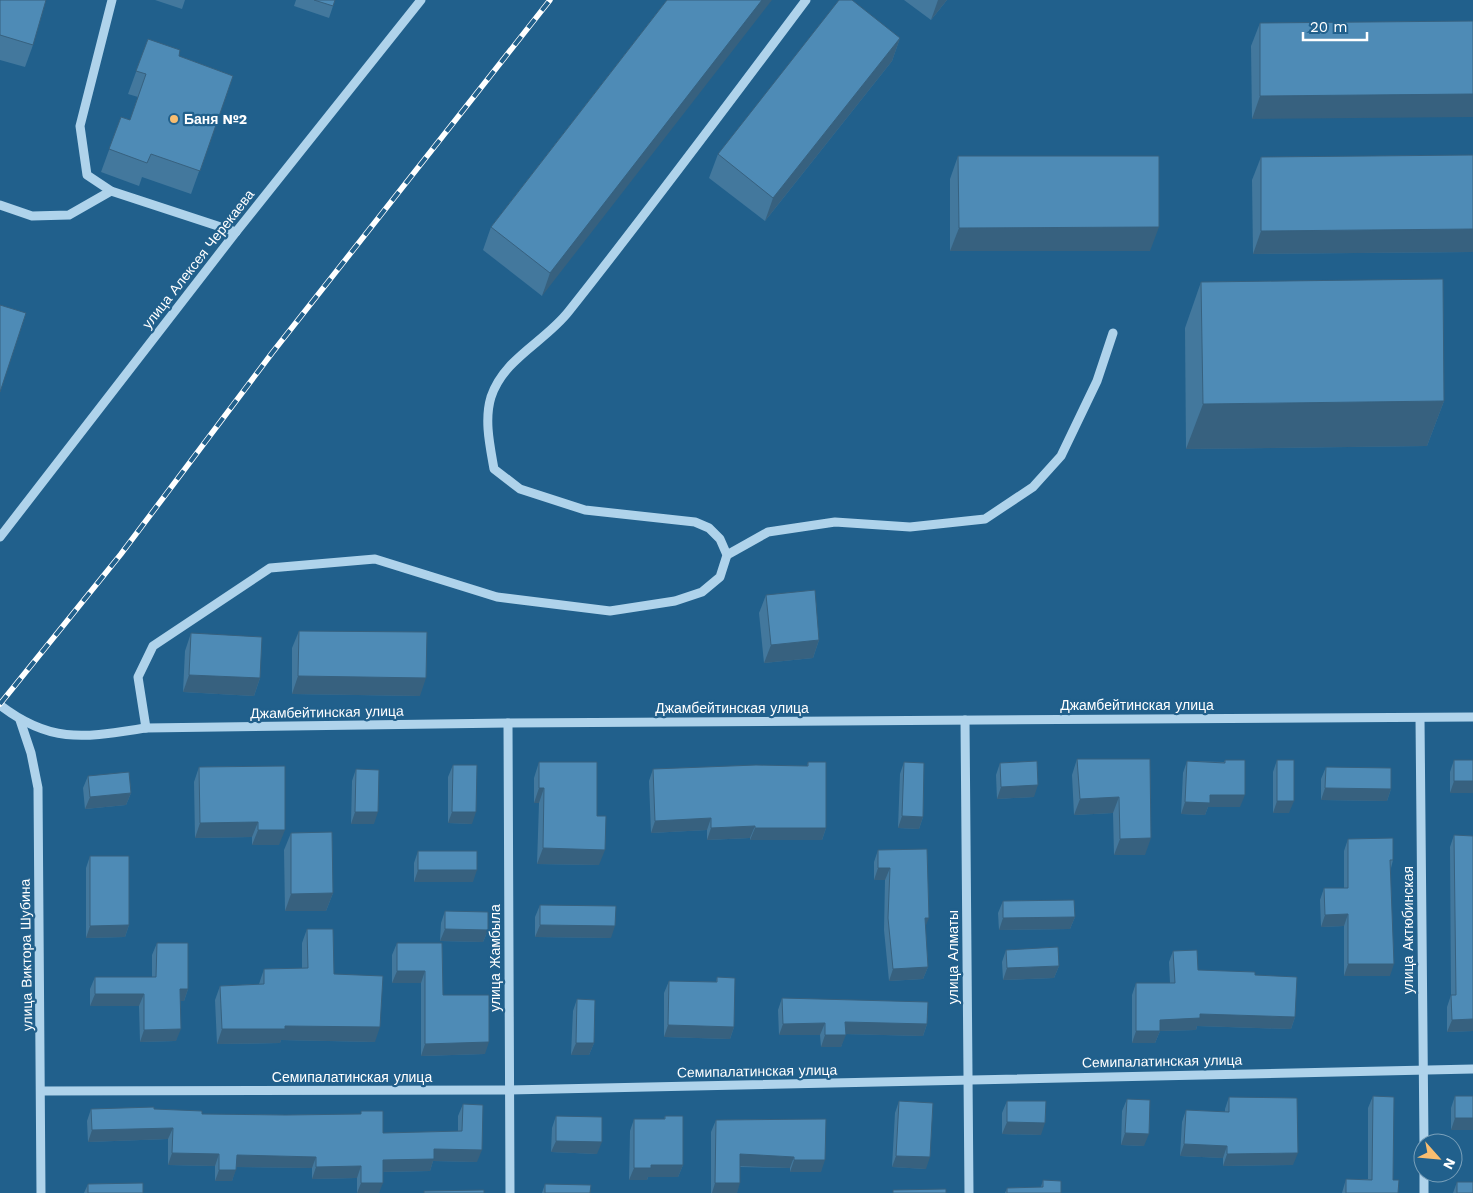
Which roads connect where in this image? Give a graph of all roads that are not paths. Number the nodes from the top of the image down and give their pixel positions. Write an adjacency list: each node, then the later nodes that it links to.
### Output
1 (112, 0): 4 (street)
2 (421, 0): 6 (street, улица Алексея Черекаева)
3 (806, 0): 9 (street)
4 (111, 191): 5 (street); 6 (street)
5 (0, 205)
6 (236, 232): 8 (street, улица Алексея Черекаева)
7 (1113, 333): 9 (street)
8 (0, 537)
9 (727, 555): 16 (street)
10 (0, 705): 13 (street, Джамбейтинская улица)
11 (1473, 717): 12 (street, Джамбейтинская улица)
12 (1420, 718): 14 (street, Джамбейтинская улица); 17 (street, улица Актюбинская)
13 (20, 720): 16 (street, Джамбейтинская улица); 21 (street, улица Виктора Шубина)
14 (965, 720): 15 (street, Джамбейтинская улица); 19 (street, улица Алматы)
15 (508, 723): 16 (street, Джамбейтинская улица); 20 (street, улица Жамбыла)
16 (146, 728)
17 (1423, 1068): 18 (street, Семипалатинская улица); 19 (street, Семипалатинская улица); 22 (street, улица Актюбинская)
18 (1473, 1069)
19 (968, 1079): 20 (street, Семипалатинская улица); 25 (street, улица Алматы)
20 (508, 1090): 21 (street, Семипалатинская улица); 24 (street, улица Жамбыла)
21 (41, 1091): 23 (street, улица Виктора Шубина)
22 (1424, 1133)
23 (41, 1193)
24 (510, 1193)
25 (968, 1193)

